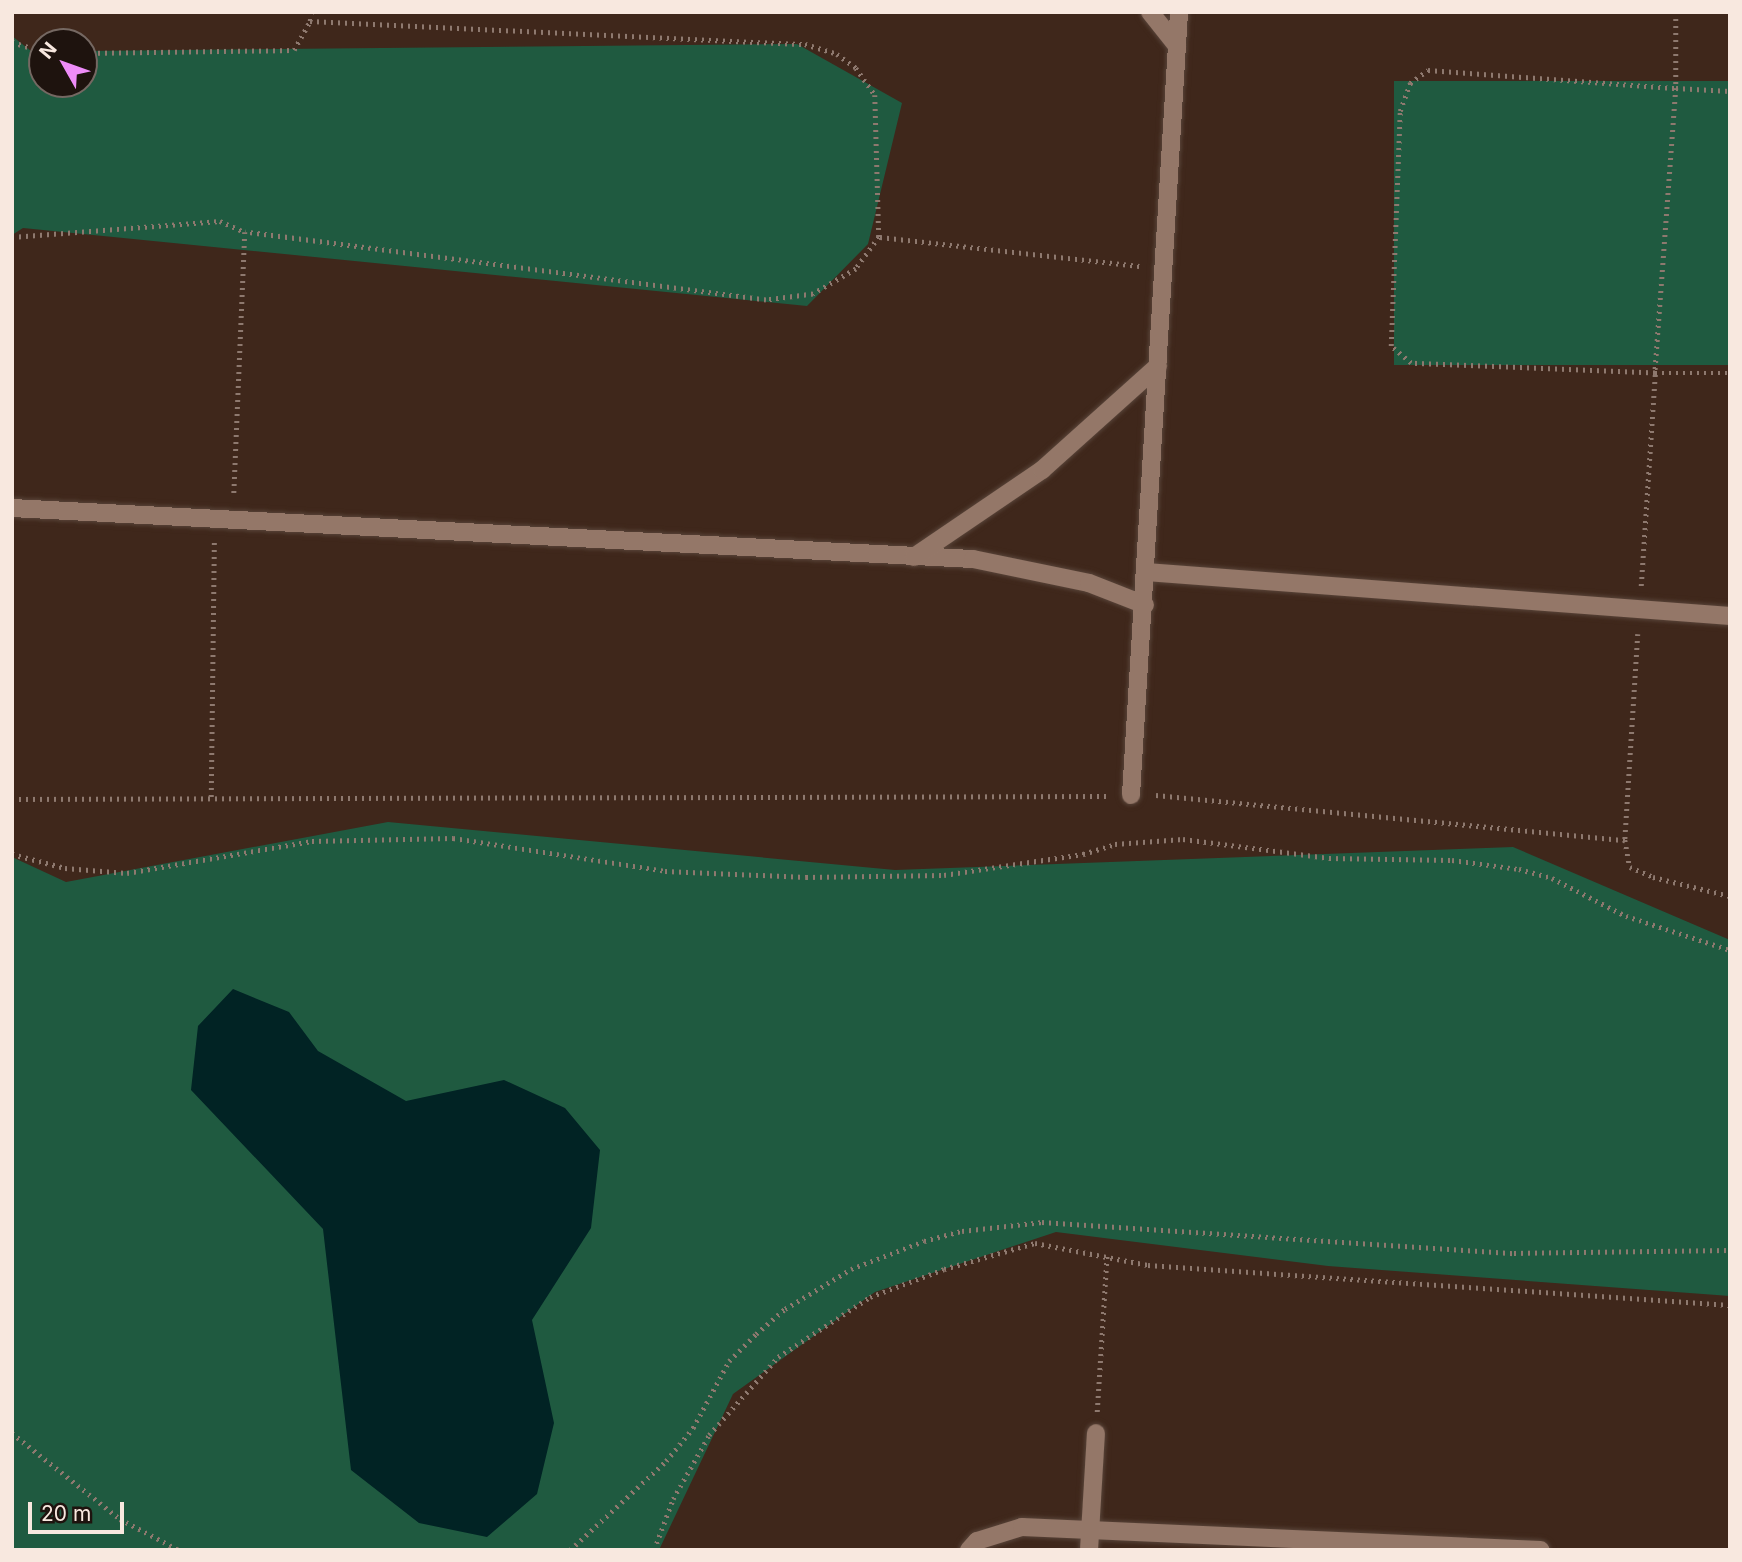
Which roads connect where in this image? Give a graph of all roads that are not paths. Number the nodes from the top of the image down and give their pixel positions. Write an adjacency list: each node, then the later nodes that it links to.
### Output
1 (1150, 12): 3 (street)
2 (1179, 12): 3 (street)
3 (1177, 46): 4 (street)
4 (1158, 366): 6 (street); 7 (street)
5 (12, 509): 6 (street)
6 (914, 557): 8 (street)
7 (1146, 572): 8 (street); 9 (street)
8 (1145, 605): 10 (street)
9 (1730, 616)
10 (1131, 794)
11 (1096, 1433): 12 (street)
12 (1090, 1527): 13 (street); 14 (street); 15 (street)
13 (969, 1550)
14 (1089, 1550)
15 (1540, 1550)

